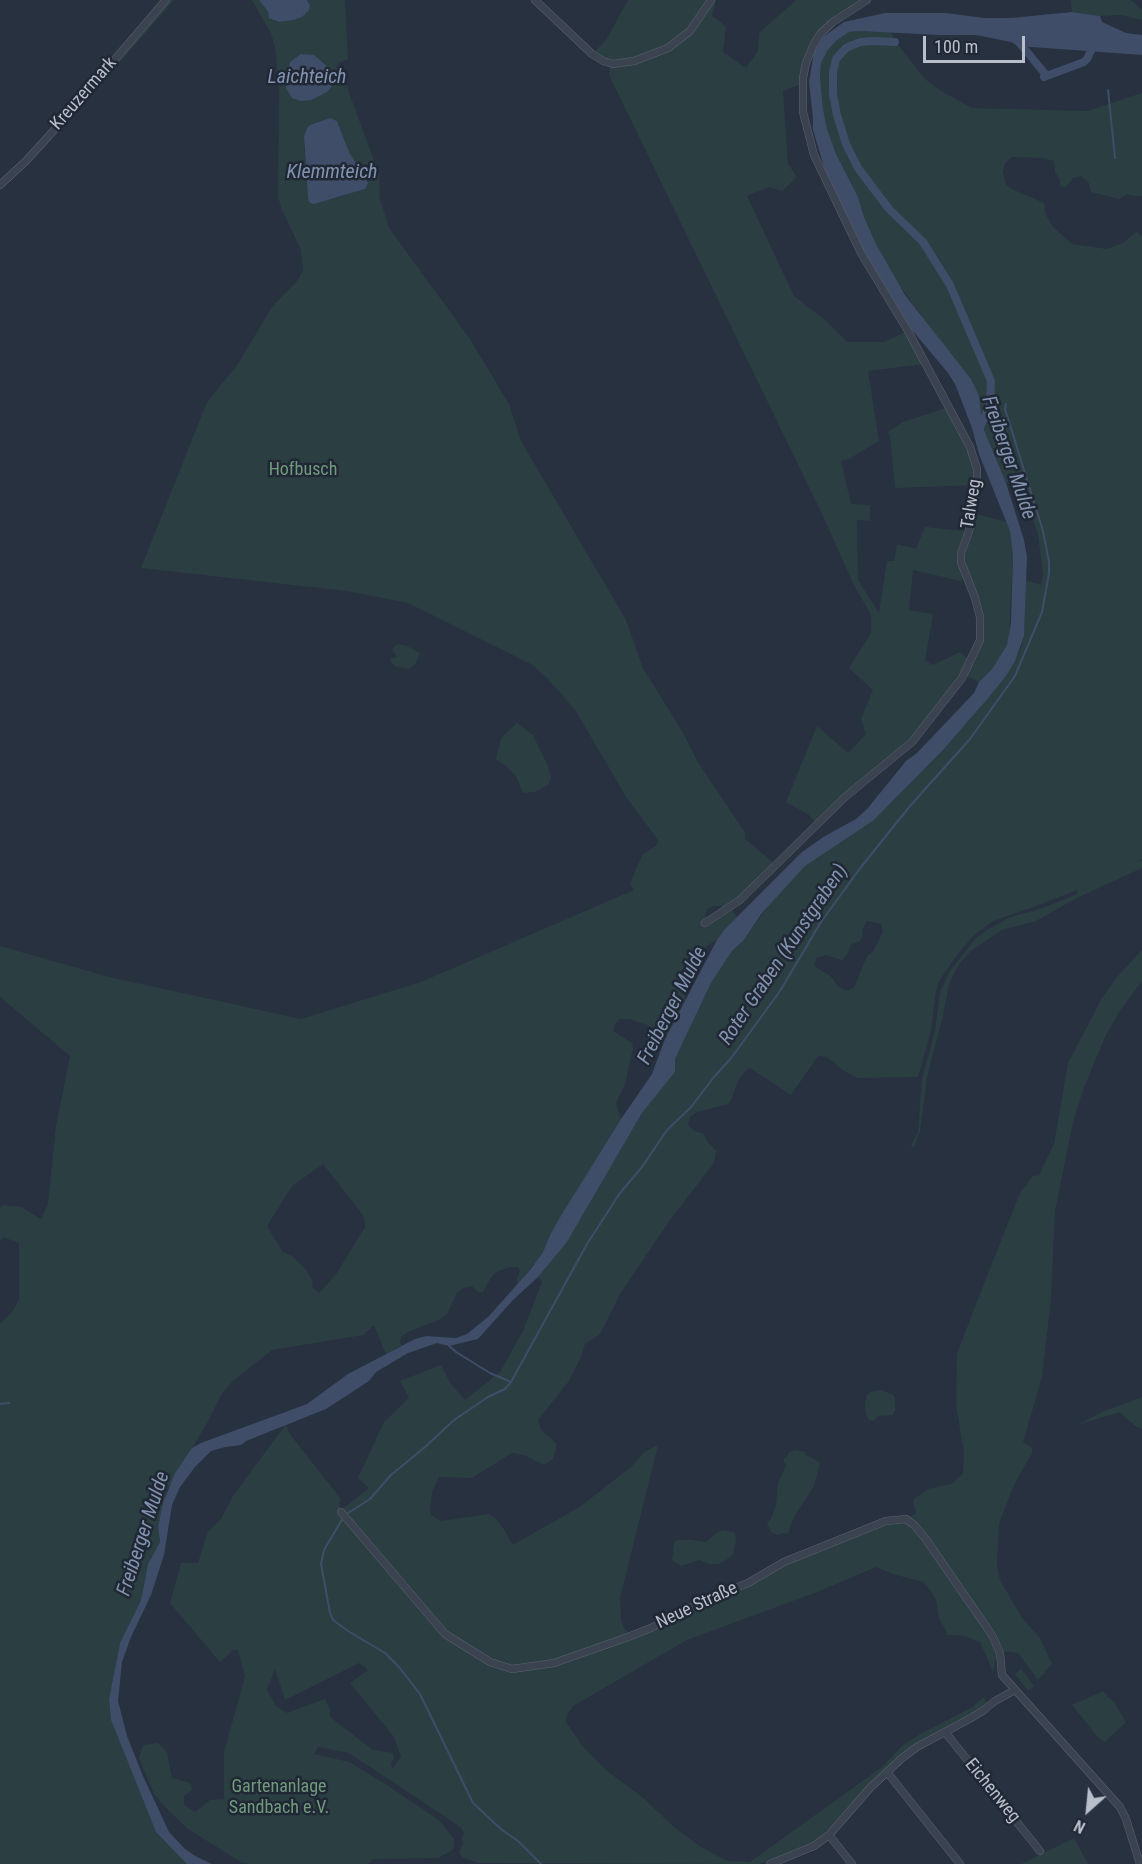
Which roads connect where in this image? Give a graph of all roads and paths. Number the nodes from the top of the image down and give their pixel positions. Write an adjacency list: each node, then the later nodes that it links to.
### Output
1 (166, 0): 5 (street, Kreuzermark)
2 (535, 0): 3 (street)
3 (711, 0)
4 (867, 0): 6 (street, Talweg)
5 (0, 185)
6 (705, 922)
7 (341, 1512): 8 (street, Neue Straße)
8 (1015, 1690): 9 (street); 16 (street, Neue Straße)
9 (945, 1732): 10 (street); 12 (street, Eichenweg)
10 (887, 1772): 11 (street); 15 (street)
11 (829, 1836): 13 (street); 14 (street)
12 (1040, 1851)
13 (770, 1864)
14 (852, 1864)
15 (960, 1864)
16 (1140, 1864)

